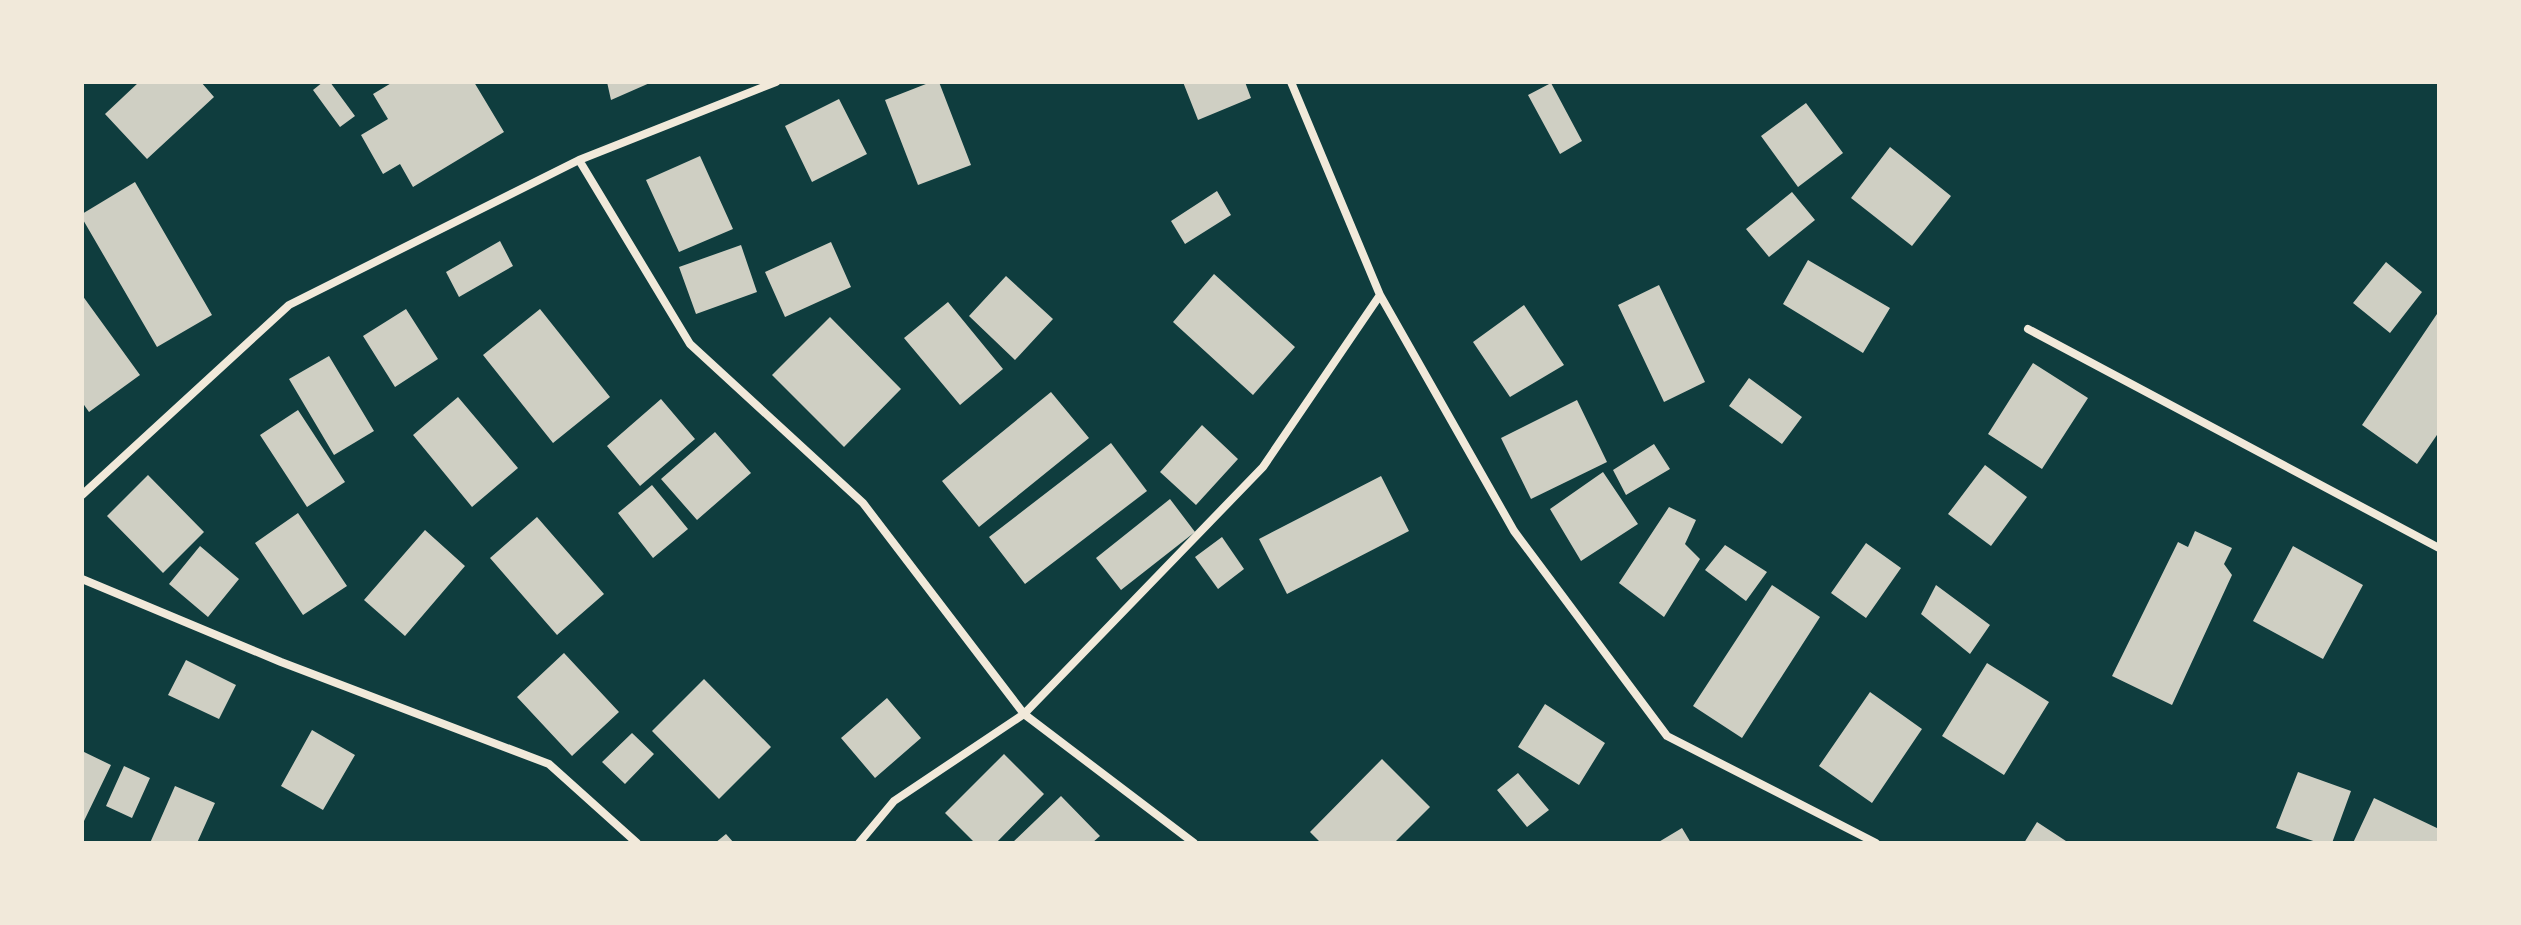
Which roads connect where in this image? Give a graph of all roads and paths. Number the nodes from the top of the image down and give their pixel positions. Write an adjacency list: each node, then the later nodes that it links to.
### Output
1 (776, 82): 3 (street)
2 (1291, 82): 4 (street)
3 (579, 160): 6 (street); 9 (street)
4 (1380, 295): 9 (street); 13 (street)
5 (2028, 329): 7 (street)
6 (82, 495)
7 (2439, 548)
8 (82, 579): 10 (street)
9 (1024, 714): 11 (street); 12 (street)
10 (637, 843)
11 (859, 843)
12 (1194, 843)
13 (1876, 843)

